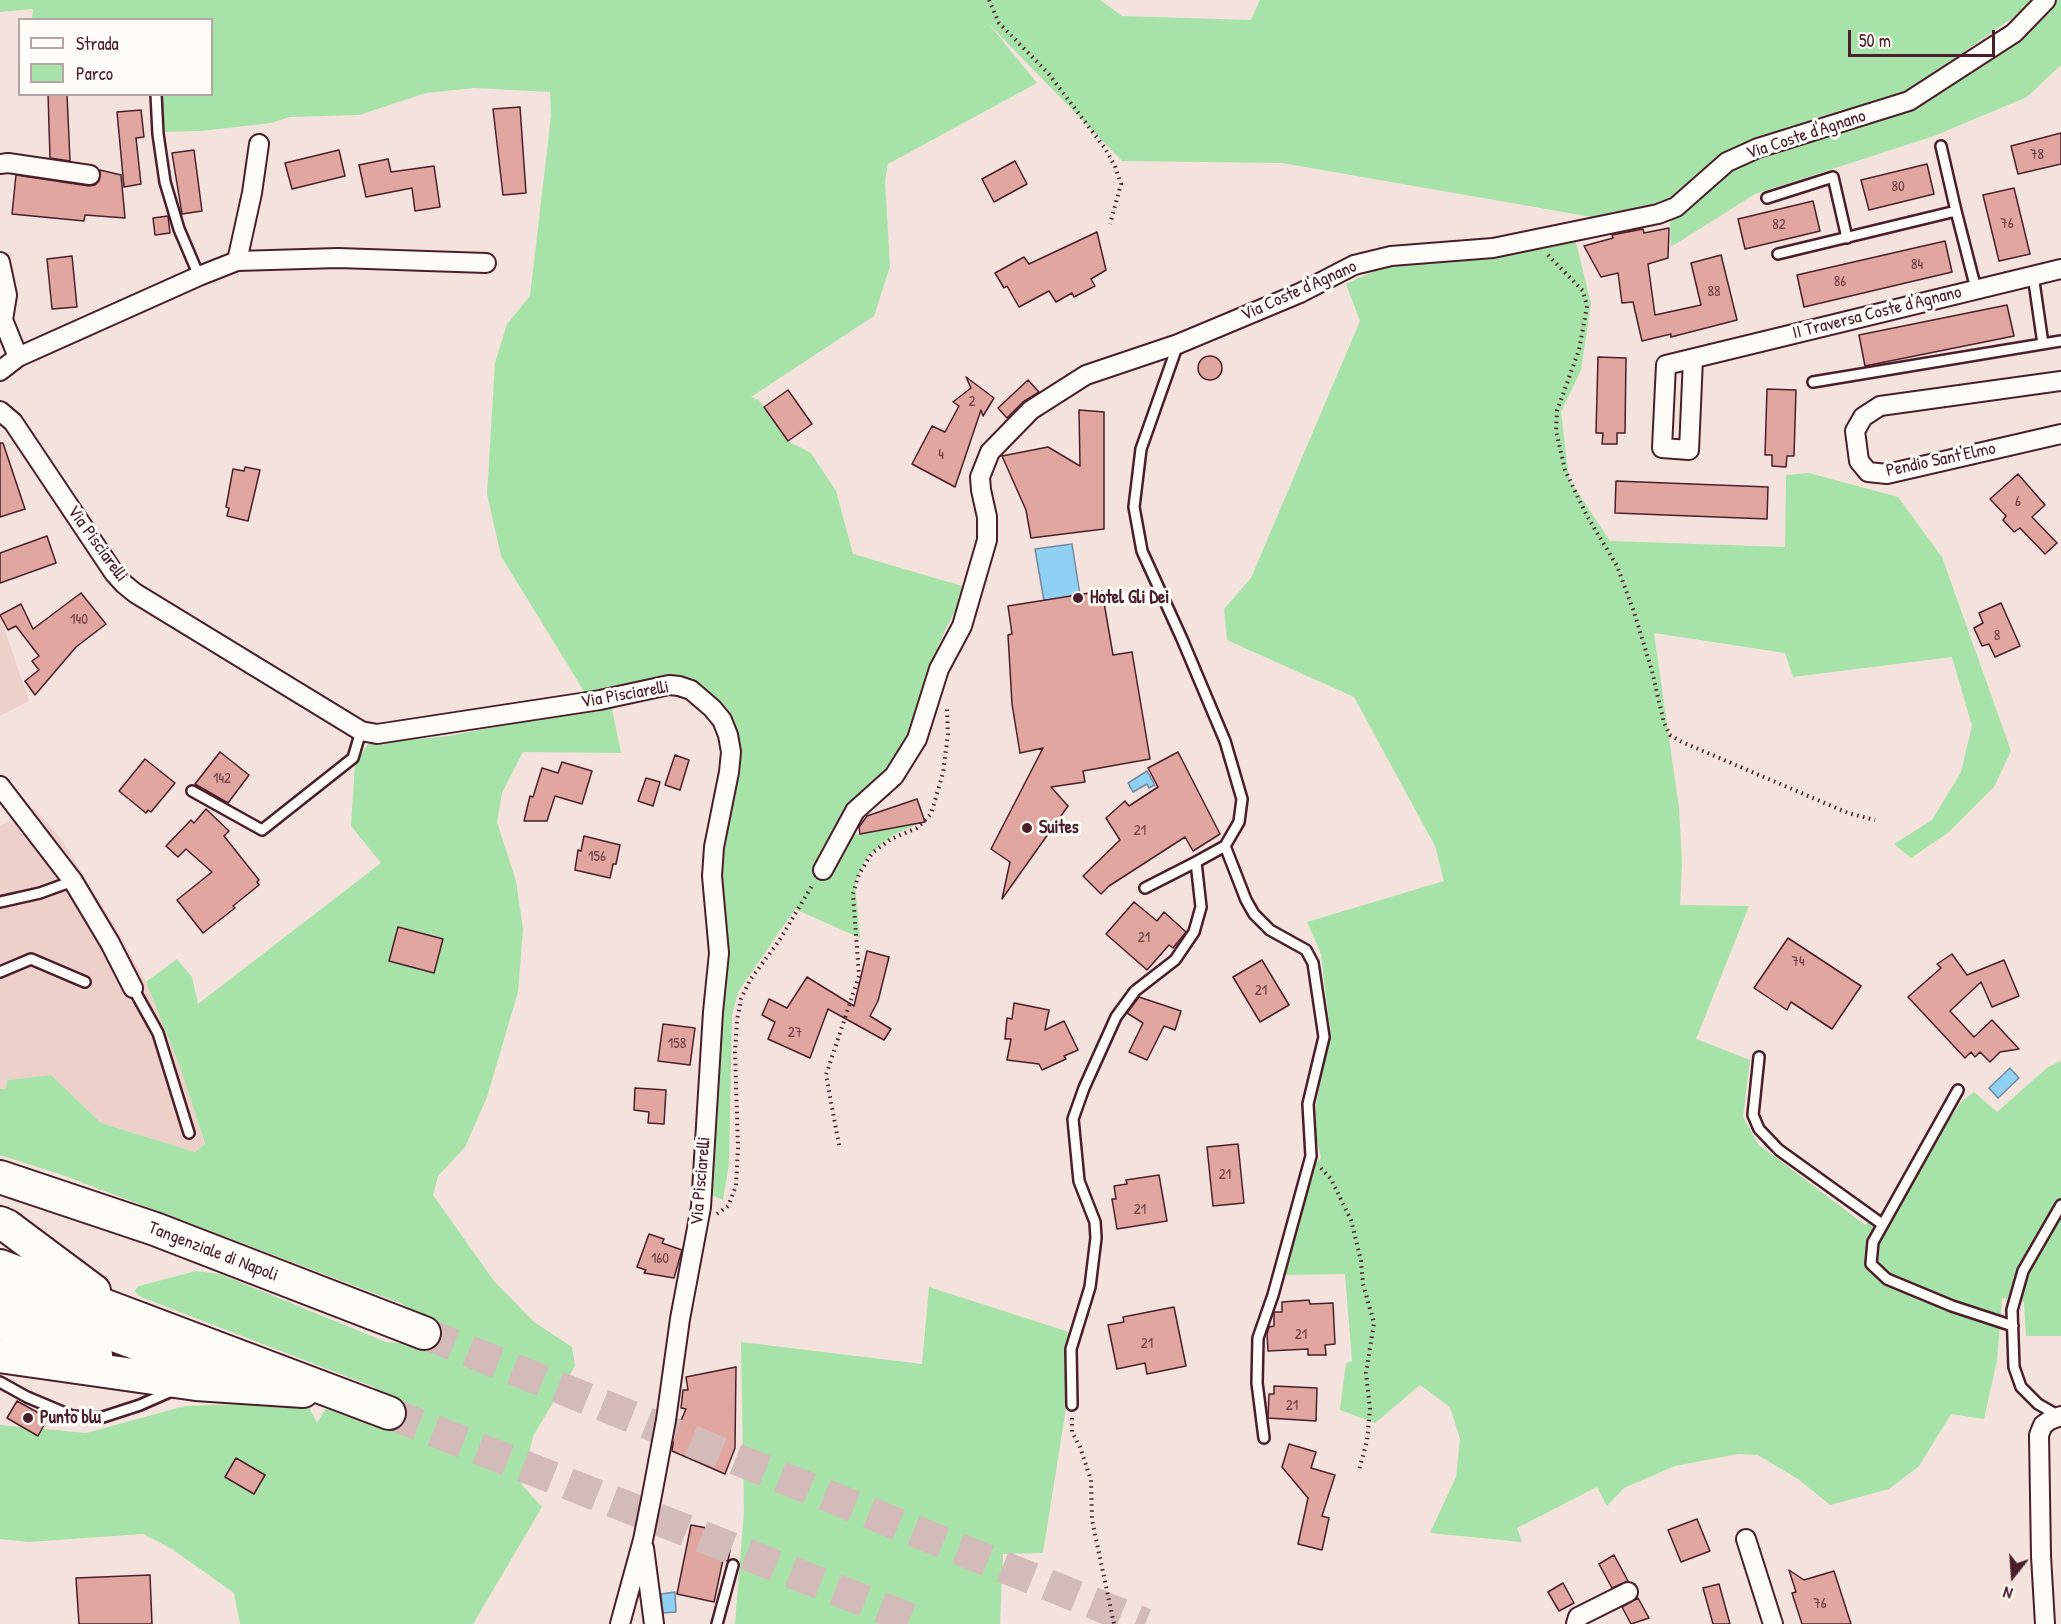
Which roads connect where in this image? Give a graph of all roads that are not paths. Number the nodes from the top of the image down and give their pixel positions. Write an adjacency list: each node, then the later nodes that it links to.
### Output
1 (2046, 0): 19 (street, Via Coste d'Agnano)
2 (156, 96): 16 (lane)
3 (259, 144): 11 (street)
4 (1941, 146): 8 (lane)
5 (0, 164): 6 (street)
6 (90, 175)
7 (1767, 198): 9 (lane)
8 (1956, 211): 9 (lane); 17 (lane)
9 (1847, 238): 10 (lane)
10 (1778, 254)
11 (237, 261): 13 (street); 16 (street)
12 (0, 262): 21 (street)
13 (486, 263)
14 (2061, 269): 15 (street, II Traversa Coste d'Agnano)
15 (2033, 275): 17 (street, II Traversa Coste d'Agnano); 20 (lane)
16 (199, 276): 21 (street)
17 (1976, 289): 22 (street, II Traversa Coste d'Agnano)
18 (2061, 341): 20 (lane)
19 (1178, 344): 31 (lane); 33 (street, Via Coste d'Agnano)
20 (2043, 344): 25 (lane)
21 (18, 357): 23 (street)
22 (1694, 359): 22 (street, II Traversa Coste d'Agnano)
23 (0, 371)
24 (2061, 381): 27 (street, Pendio Sant'Elmo)
25 (1813, 382)
26 (0, 411): 28 (street, Via Pisciarelli)
27 (2061, 434)
28 (361, 731): 30 (lane); 71 (street, Via Pisciarelli)
29 (0, 786): 34 (street)
30 (192, 791)
31 (1225, 846): 32 (lane); 69 (lane)
32 (1196, 862): 35 (lane); 66 (lane)
33 (823, 870)
34 (74, 881): 36 (lane); 39 (street)
35 (1145, 888)
36 (0, 902)
37 (0, 972): 38 (lane)
38 (85, 982)
39 (133, 988): 42 (lane)
40 (1759, 1057): 46 (lane)
41 (1958, 1090): 46 (lane)
42 (189, 1133)
43 (0, 1177): 57 (highway, Tangenziale di Napoli)
44 (2061, 1204): 56 (lane)
45 (0, 1223): 49 (highway)
46 (1882, 1224): 56 (lane)
47 (0, 1236): 49 (highway)
48 (0, 1250): 53 (highway)
49 (57, 1264): 53 (highway)
50 (0, 1266): 53 (highway)
51 (0, 1281): 64 (highway)
52 (0, 1293): 63 (highway)
53 (119, 1310): 65 (highway)
54 (0, 1311): 62 (highway)
55 (0, 1323): 62 (highway)
56 (2013, 1326): 68 (lane)
57 (424, 1333)
58 (0, 1338): 60 (highway)
59 (6, 1355): 60 (highway)
60 (129, 1374): 62 (highway)
61 (0, 1382): 62 (lane)
62 (195, 1383): 63 (highway)
63 (257, 1388): 64 (highway)
64 (294, 1390): 65 (highway)
65 (334, 1393): 67 (highway)
66 (1072, 1405)
67 (389, 1413)
68 (2060, 1416): 79 (street)
69 (1264, 1438)
70 (1746, 1539): 78 (street)
71 (643, 1540): 74 (street); 75 (street)
72 (733, 1565): 76 (lane)
73 (1628, 1592): 77 (street)
74 (620, 1624)
75 (654, 1624)
76 (717, 1624)
77 (1576, 1624)
78 (1773, 1624)
79 (2045, 1624)

